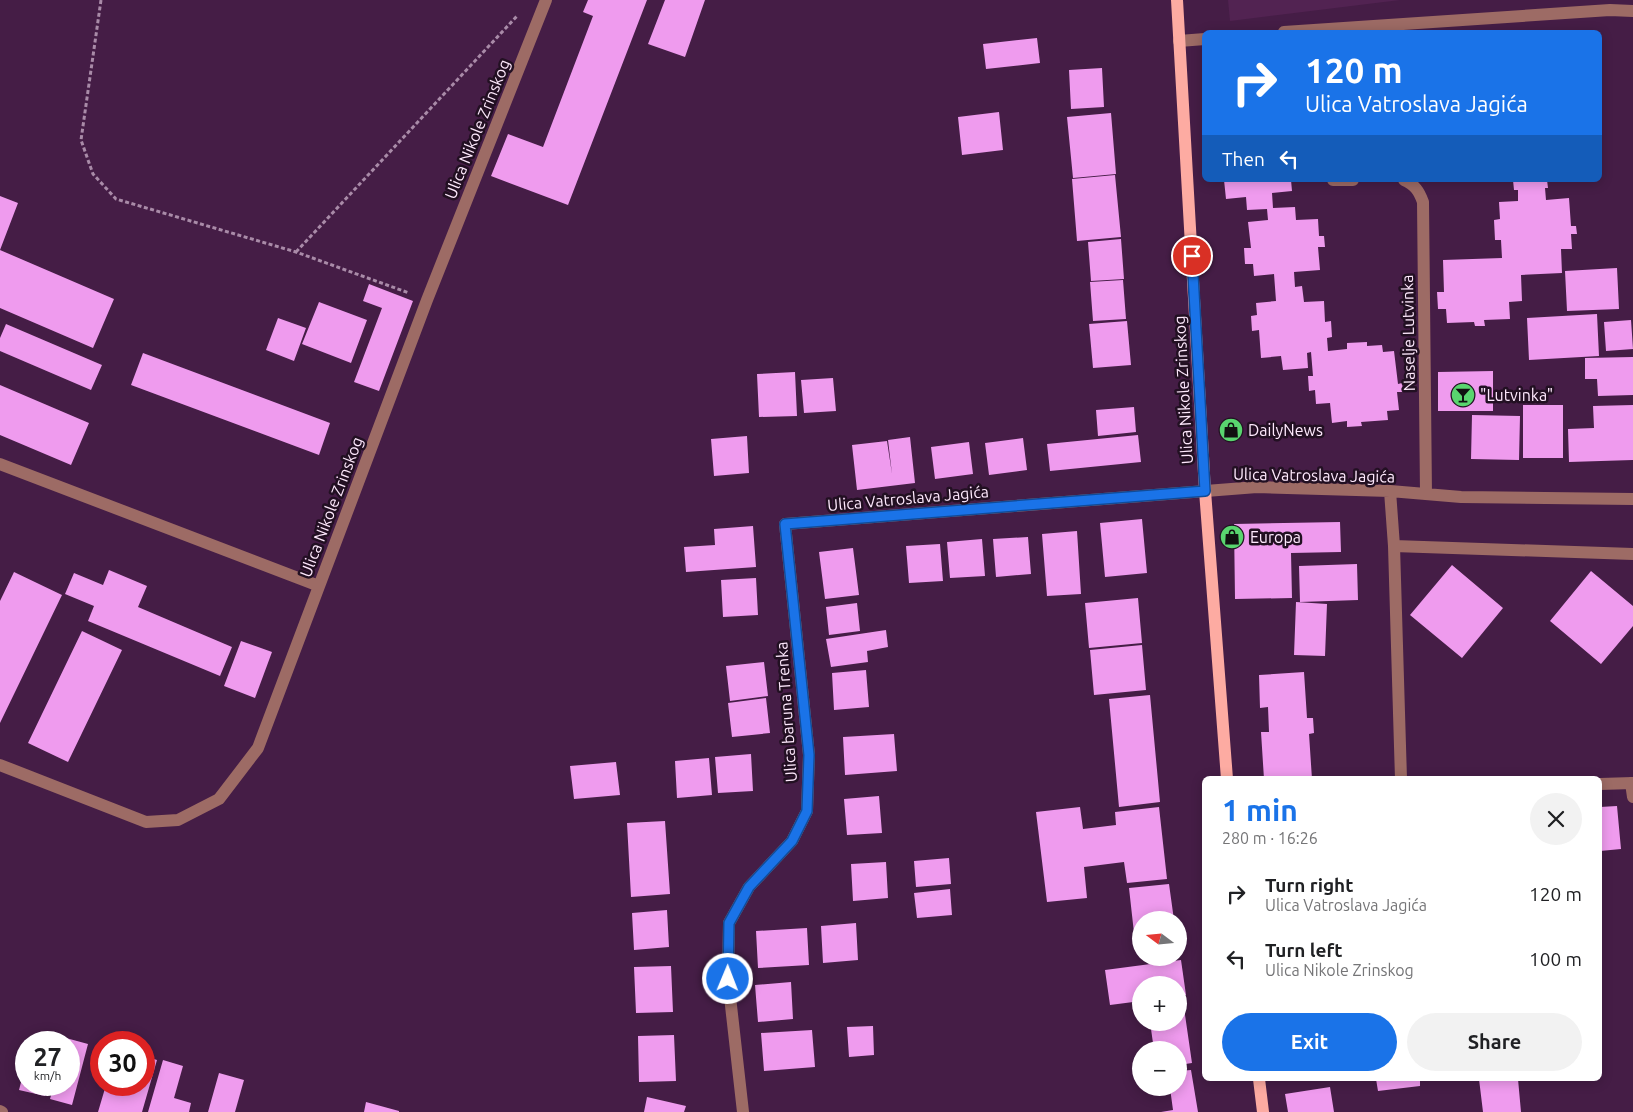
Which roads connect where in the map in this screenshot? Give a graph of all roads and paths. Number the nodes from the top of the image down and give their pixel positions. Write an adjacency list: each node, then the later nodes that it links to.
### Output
1 (102, 0): 10 (path)
2 (546, 0): 11 (street, Ulica Nikole Zrinskog)
3 (1177, 0): 8 (main road, Ulica Nikole Zrinskog)
4 (525, 7): 10 (path)
5 (1633, 11): 6 (street)
6 (1314, 30)
7 (1202, 39): 8 (street)
8 (1179, 41): 13 (main road, Ulica Nikole Zrinskog)
9 (1408, 182): 15 (street, Naselje Lutvinka)
10 (296, 252): 11 (path)
11 (427, 300): 20 (street, Ulica Nikole Zrinskog)
12 (0, 464): 20 (street)
13 (1205, 491): 14 (street, Ulica Vatroslava Jagića); 17 (street, Ulica Vatroslava Jagića); 22 (main road, Ulica Nikole Zrinskog)
14 (1390, 491): 15 (street, Ulica Vatroslava Jagića); 18 (street)
15 (1426, 494): 16 (street, Ulica Vatroslava Jagića)
16 (1633, 499)
17 (785, 524): 28 (street, Ulica baruna Trenka)
18 (1394, 546): 19 (street); 23 (street)
19 (1633, 554)
20 (319, 586): 21 (street, Ulica Nikole Zrinskog)
21 (0, 765)
22 (1227, 776)
23 (1401, 776)
24 (1632, 783): 25 (street); 26 (street)
25 (1602, 784)
26 (1633, 797)
27 (1259, 1081): 29 (main road)
28 (743, 1112)
29 (1263, 1112)

